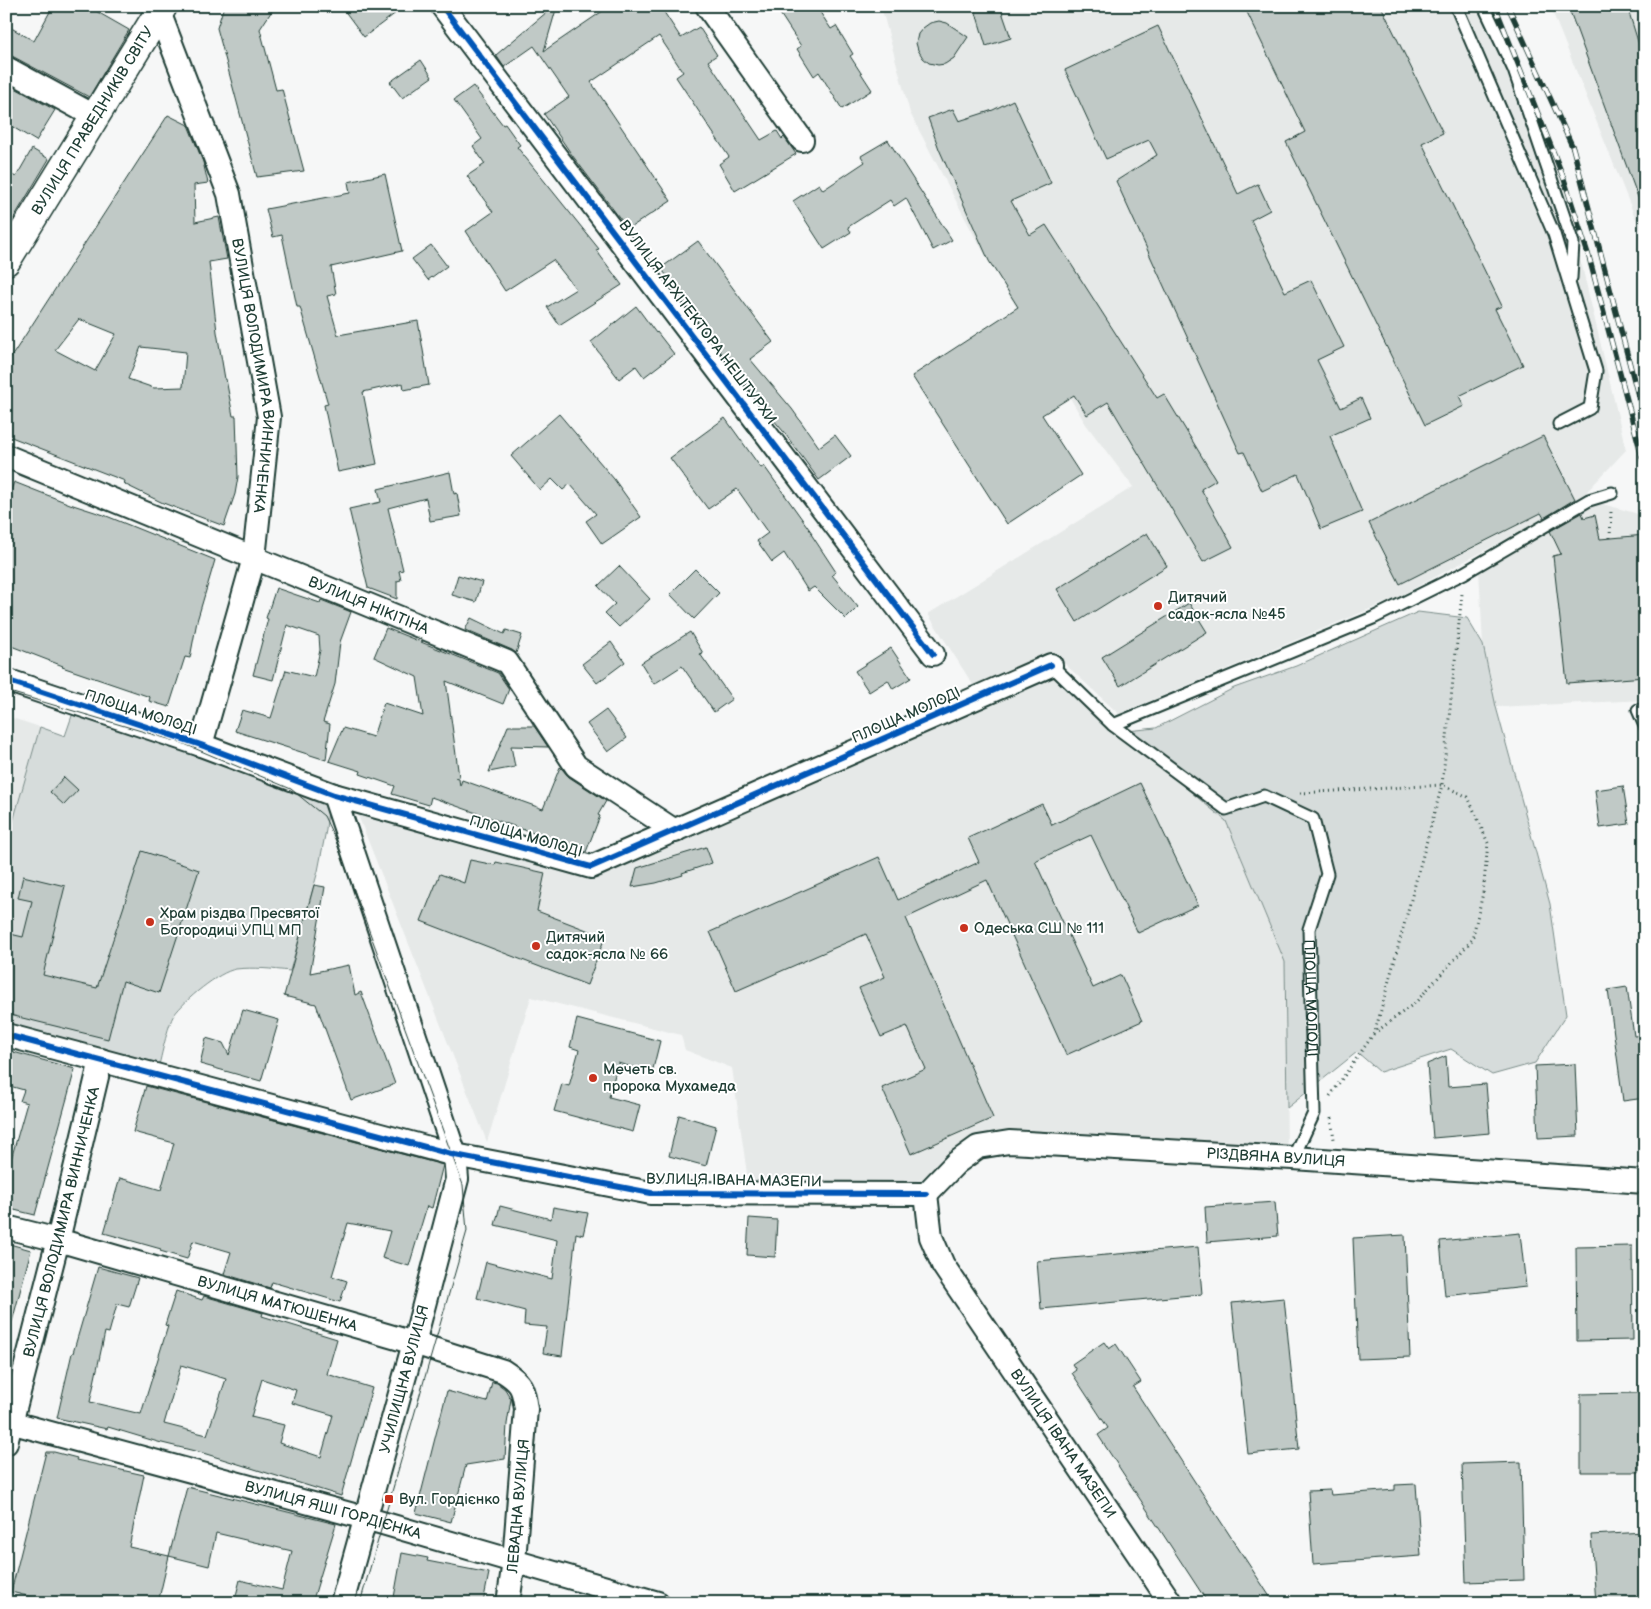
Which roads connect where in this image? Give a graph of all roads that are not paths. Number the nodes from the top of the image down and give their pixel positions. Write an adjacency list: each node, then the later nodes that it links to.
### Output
1 (442, 6): 15 (street, ВУЛИЦЯ АРХІТЕКТОРА НЕШТУРХИ)
2 (707, 6): 8 (street)
3 (1456, 6): 10 (lane)
4 (1484, 6): 10 (lane)
5 (161, 9): 7 (main road, ВУЛИЦЯ ПРАВЕДНИКІВ СВІТУ); 14 (street, ВУЛИЦЯ ВОЛОДИМИРА ВИННИЧЕНКА)
6 (6, 68): 7 (street)
7 (96, 117): 9 (main road, ВУЛИЦЯ ПРАВЕДНИКІВ СВІТУ)
8 (802, 140)
9 (6, 261)
10 (1570, 287): 11 (lane)
11 (1559, 424)
12 (6, 456): 14 (street, ВУЛИЦЯ НІКІТІНА)
13 (1612, 493): 19 (lane)
14 (254, 558): 21 (street, ВУЛИЦЯ ВОЛОДИМИРА ВИННИЧЕНКА); 23 (street, ВУЛИЦЯ НІКІТІНА)
15 (933, 654)
16 (1051, 665): 19 (lane, ПЛОЩА МОЛОДІ); 23 (street, ПЛОЩА МОЛОДІ)
17 (6, 680): 21 (street, ПЛОЩА МОЛОДІ)
18 (1638, 710): 20 (lane)
19 (1113, 725): 27 (lane, ПЛОЩА МОЛОДІ)
20 (1645, 726)
21 (201, 745): 22 (street, ПЛОЩА МОЛОДІ)
22 (334, 795): 23 (street, ПЛОЩА МОЛОДІ); 26 (street)
23 (675, 831)
24 (6, 1035): 25 (street)
25 (101, 1060): 26 (street); 31 (street, ВУЛИЦЯ ВОЛОДИМИРА ВИННИЧЕНКА)
26 (455, 1155): 29 (street, ВУЛИЦЯ ІВАНА МАЗЕПИ); 32 (street, УЧИЛИЩНА ВУЛИЦЯ)
27 (1293, 1158): 28 (street, РІЗДВЯНА ВУЛИЦЯ); 29 (street, РІЗДВЯНА ВУЛИЦЯ)
28 (1645, 1182)
29 (926, 1194): 40 (street, ВУЛИЦЯ ІВАНА МАЗЕПИ)
30 (6, 1227): 31 (street, ВУЛИЦЯ МАТЮШЕНКА)
31 (58, 1240): 32 (street, ВУЛИЦЯ МАТЮШЕНКА); 34 (street, ВУЛИЦЯ ВОЛОДИМИРА ВИННИЧЕНКА)
32 (414, 1343): 33 (street, ВУЛИЦЯ МАТЮШЕНКА); 35 (street, УЧИЛИЩНА ВУЛИЦЯ)
33 (526, 1409): 36 (street, ЛЕВАДНА ВУЛИЦЯ)
34 (8, 1429): 35 (street, ВУЛИЦЯ ЯШІ ГОРДІЄНКА)
35 (366, 1518): 36 (street, ВУЛИЦЯ ЯШІ ГОРДІЄНКА); 37 (street, УЧИЛИЩНА ВУЛИЦЯ)
36 (514, 1561): 38 (street, ЛЕВАДНА ВУЛИЦЯ); 39 (street, ВУЛИЦЯ ЯШІ ГОРДІЄНКА)
37 (342, 1603)
38 (508, 1603)
39 (658, 1603)
40 (1171, 1603)

